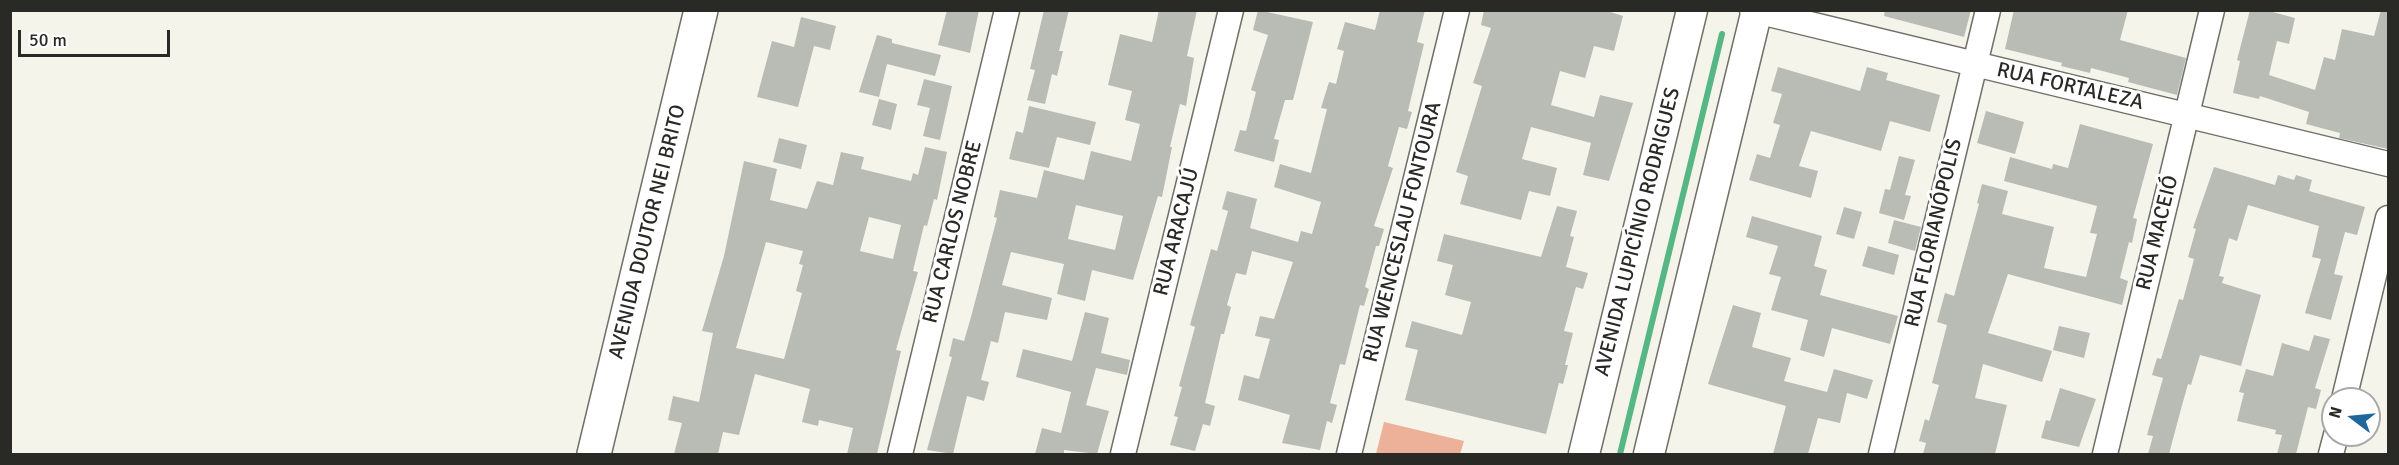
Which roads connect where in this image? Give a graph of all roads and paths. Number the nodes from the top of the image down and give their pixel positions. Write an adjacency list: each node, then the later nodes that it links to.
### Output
1 (702, 10): 14 (main road, AVENIDA DOUTOR NEI BRITO)
2 (1007, 10): 15 (street, RUA CARLOS NOBRE)
3 (1231, 10): 16 (street, RUA ARACAJÚ)
4 (1456, 10): 17 (street, RUA WENCESLAU FONTOURA)
5 (1692, 10): 18 (street, AVENIDA LUPICÍNIO RODRIGUES)
6 (1988, 10): 9 (street, RUA FLORIANÓPOLIS)
7 (2212, 10): 10 (street, RUA MACEIÓ)
8 (1755, 11): 9 (street, RUA FORTALEZA); 19 (street)
9 (1975, 64): 10 (street, RUA FORTALEZA); 20 (street, RUA FLORIANÓPOLIS)
10 (2187, 115): 11 (street, RUA FORTALEZA); 21 (street, RUA MACEIÓ)
11 (2388, 164)
12 (2388, 218): 13 (street)
13 (2347, 387)
14 (594, 454)
15 (900, 454)
16 (1123, 454)
17 (1350, 454)
18 (1584, 454)
19 (1649, 454)
20 (1881, 454)
21 (2105, 454)

